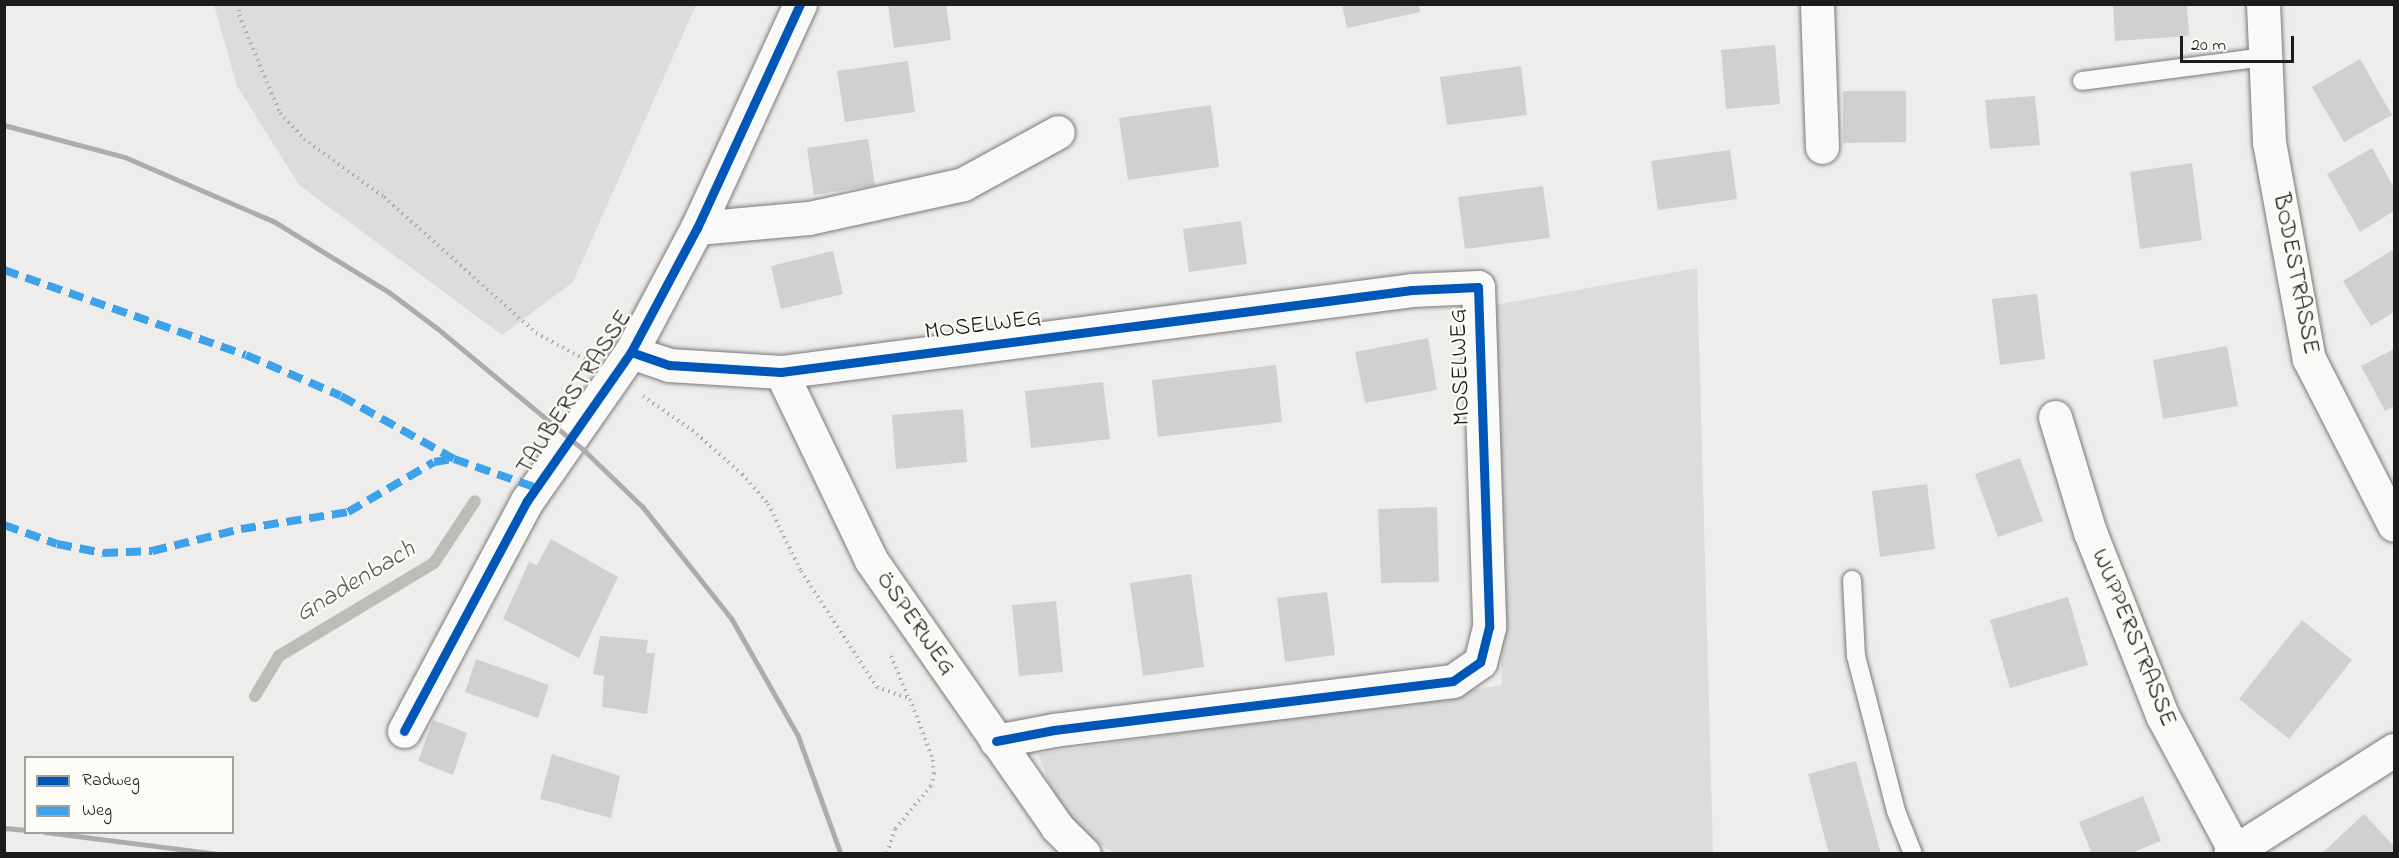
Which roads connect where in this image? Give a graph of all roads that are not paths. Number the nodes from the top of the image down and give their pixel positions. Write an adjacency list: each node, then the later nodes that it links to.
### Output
1 (800, 4): 8 (street, TAUBERSTRASSE)
2 (1817, 4): 7 (street)
3 (2263, 4): 4 (street, BODESTRASSE)
4 (2265, 57): 5 (lane); 12 (street, BODESTRASSE)
5 (2082, 81)
6 (1058, 132): 8 (street)
7 (1822, 147)
8 (697, 228): 9 (street, TAUBERSTRASSE)
9 (622, 364): 10 (street, MOSELWEG); 14 (street, TAUBERSTRASSE)
10 (781, 372): 15 (street, ÖSPERWEG); 15 (street, MOSELWEG)
11 (2055, 417): 17 (street, WUPPERSTRASSE)
12 (2394, 525)
13 (1852, 580): 19 (lane)
14 (404, 731)
15 (996, 741): 18 (street, ÖSPERWEG)
16 (2394, 750): 17 (street, WUPPERSTRASSE)
17 (2232, 851)
18 (1084, 854)
19 (1913, 854)

